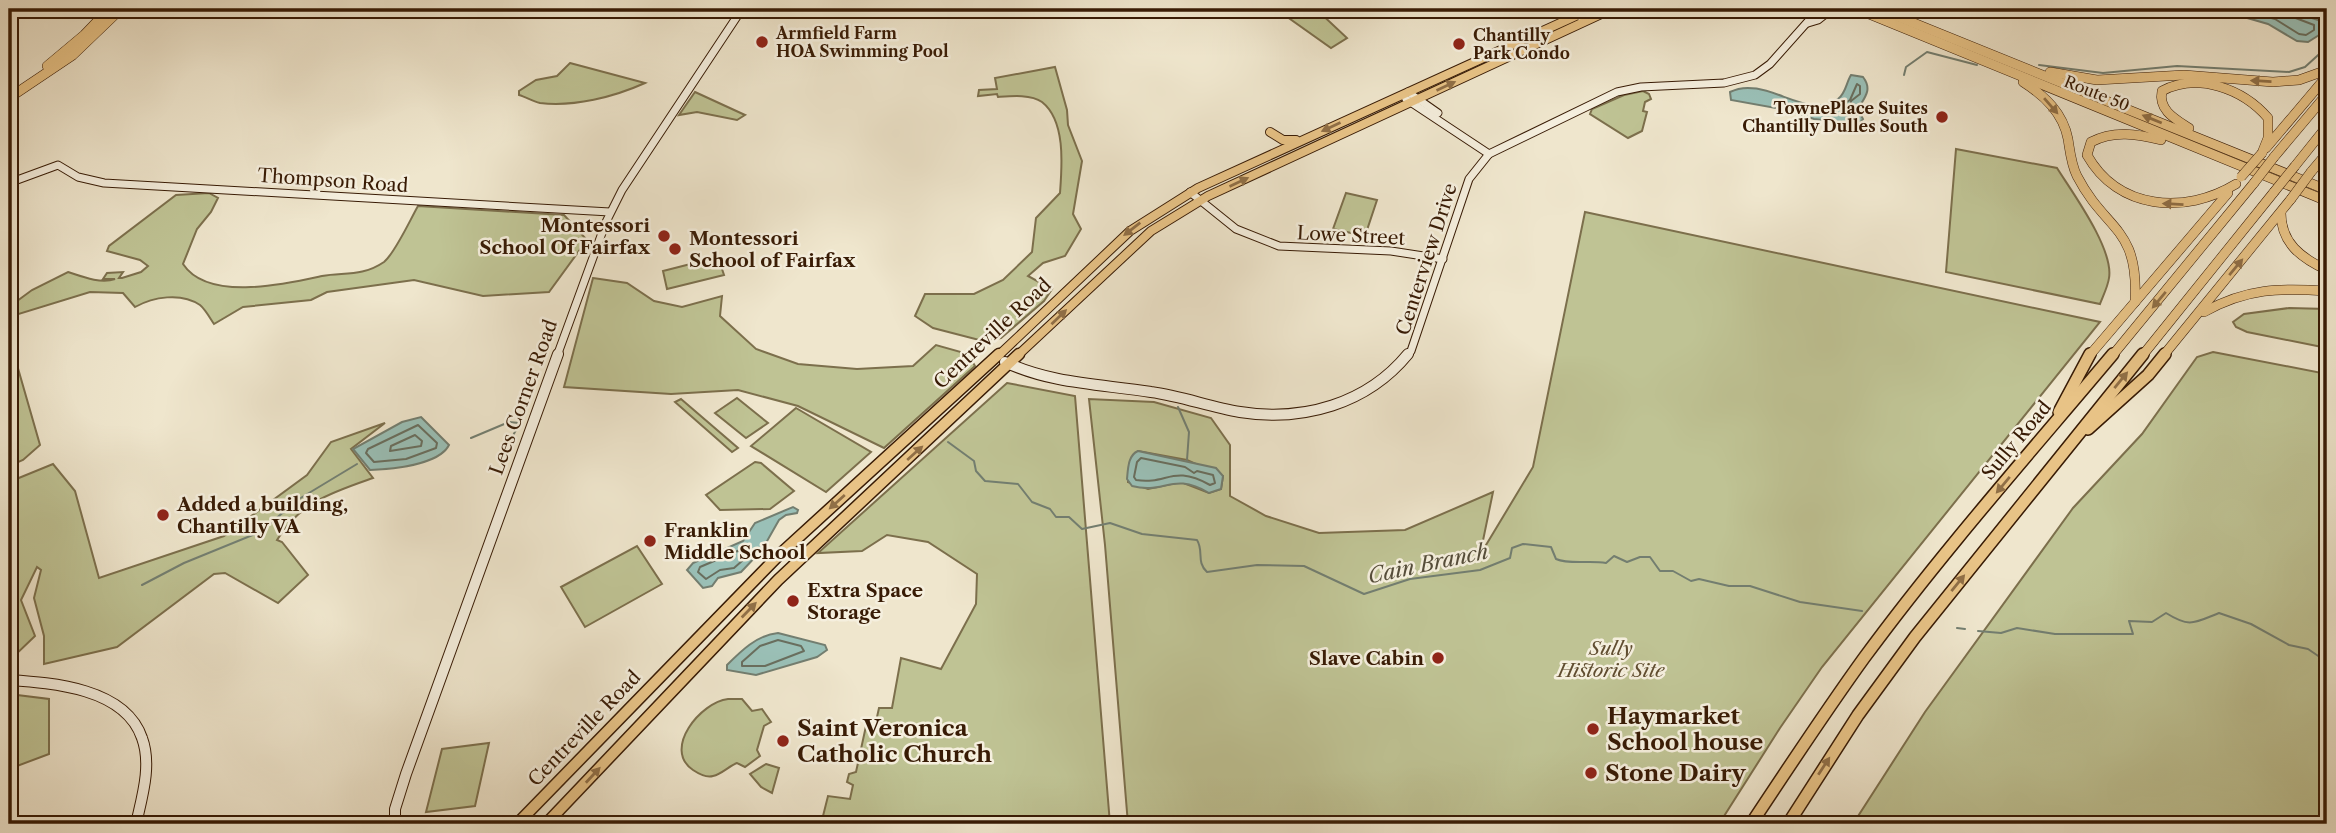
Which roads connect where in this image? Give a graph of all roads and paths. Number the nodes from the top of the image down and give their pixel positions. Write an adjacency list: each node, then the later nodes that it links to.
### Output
1 (109, 9): 19 (highway)
2 (121, 9): 22 (highway)
3 (742, 9): 39 (street, Lees Corner Road)
4 (1566, 9): 13 (street)
5 (1591, 9): 13 (main road, Centreville Road)
6 (1612, 9): 13 (main road, Centreville Road)
7 (1819, 9): 14 (street, Centerview Drive)
8 (1861, 9): 15 (highway, Route 50); 23 (highway)
9 (1881, 9): 16 (highway, Route 50)
10 (2066, 9): 11 (street)
11 (2179, 9)
12 (1833, 10): 14 (street, Centerview Drive)
13 (1581, 14): 20 (main road, Centreville Road); 24 (main road, Centreville Road, one-way to 13)
14 (1808, 23): 29 (street, Centerview Drive)
15 (1951, 48): 32 (highway, Route 50); 44 (highway, one-way to 44)
16 (2007, 61): 17 (highway, one-way to 16); 23 (highway, Route 50)
17 (2327, 70)
18 (2327, 76): 28 (highway)
19 (9, 91)
20 (1405, 94): 24 (street); 26 (main road, Centreville Road, one-way to 26)
21 (2327, 94): 48 (highway, Sully Road, one-way to 48, bridge)
22 (9, 98)
23 (2100, 98): 27 (highway, Route 50, one-way to 23)
24 (1415, 101): 29 (street); 37 (main road, Centreville Road, one-way to 24)
25 (2327, 126): 49 (highway, one-way to 25, bridge)
26 (1309, 137): 30 (main road, Centreville Road); 30 (main road)
27 (2238, 153): 28 (highway); 35 (highway, Route 50)
28 (2262, 153): 33 (highway, bridge)
29 (1489, 154): 41 (street, Centerview Drive)
30 (1269, 155): 36 (main road, Centreville Road)
31 (2327, 155): 40 (highway, bridge)
32 (2227, 161): 33 (highway, one-way to 32); 38 (highway, Route 50)
33 (2238, 180): 44 (highway)
34 (9, 183): 39 (street, Thompson Road)
35 (2327, 189)
36 (1190, 192): 37 (street, Lowe Street); 46 (main road, Centreville Road, one-way to 46)
37 (1199, 201): 41 (street, Lowe Street); 47 (main road, Centreville Road, one-way to 37)
38 (2327, 202)
39 (610, 212): 52 (street, Lees Corner Road)
40 (2281, 213): 42 (highway); 45 (highway, one-way to 40)
41 (1443, 259): 47 (street, Centerview Drive)
42 (2327, 270)
43 (2327, 291): 45 (highway)
44 (2134, 302): 48 (highway)
45 (2193, 320): 49 (highway)
46 (996, 358): 47 (street, Centerview Drive); 53 (main road, Centreville Road, one-way to 53)
47 (1010, 365): 54 (main road, Centreville Road, one-way to 47)
48 (2047, 433): 55 (highway, Sully Road, one-way to 55)
49 (2063, 453): 56 (highway, one-way to 49)
50 (9, 680): 51 (street)
51 (136, 824)
52 (395, 824)
53 (517, 824)
54 (546, 824)
55 (1751, 824)
56 (1788, 824)

